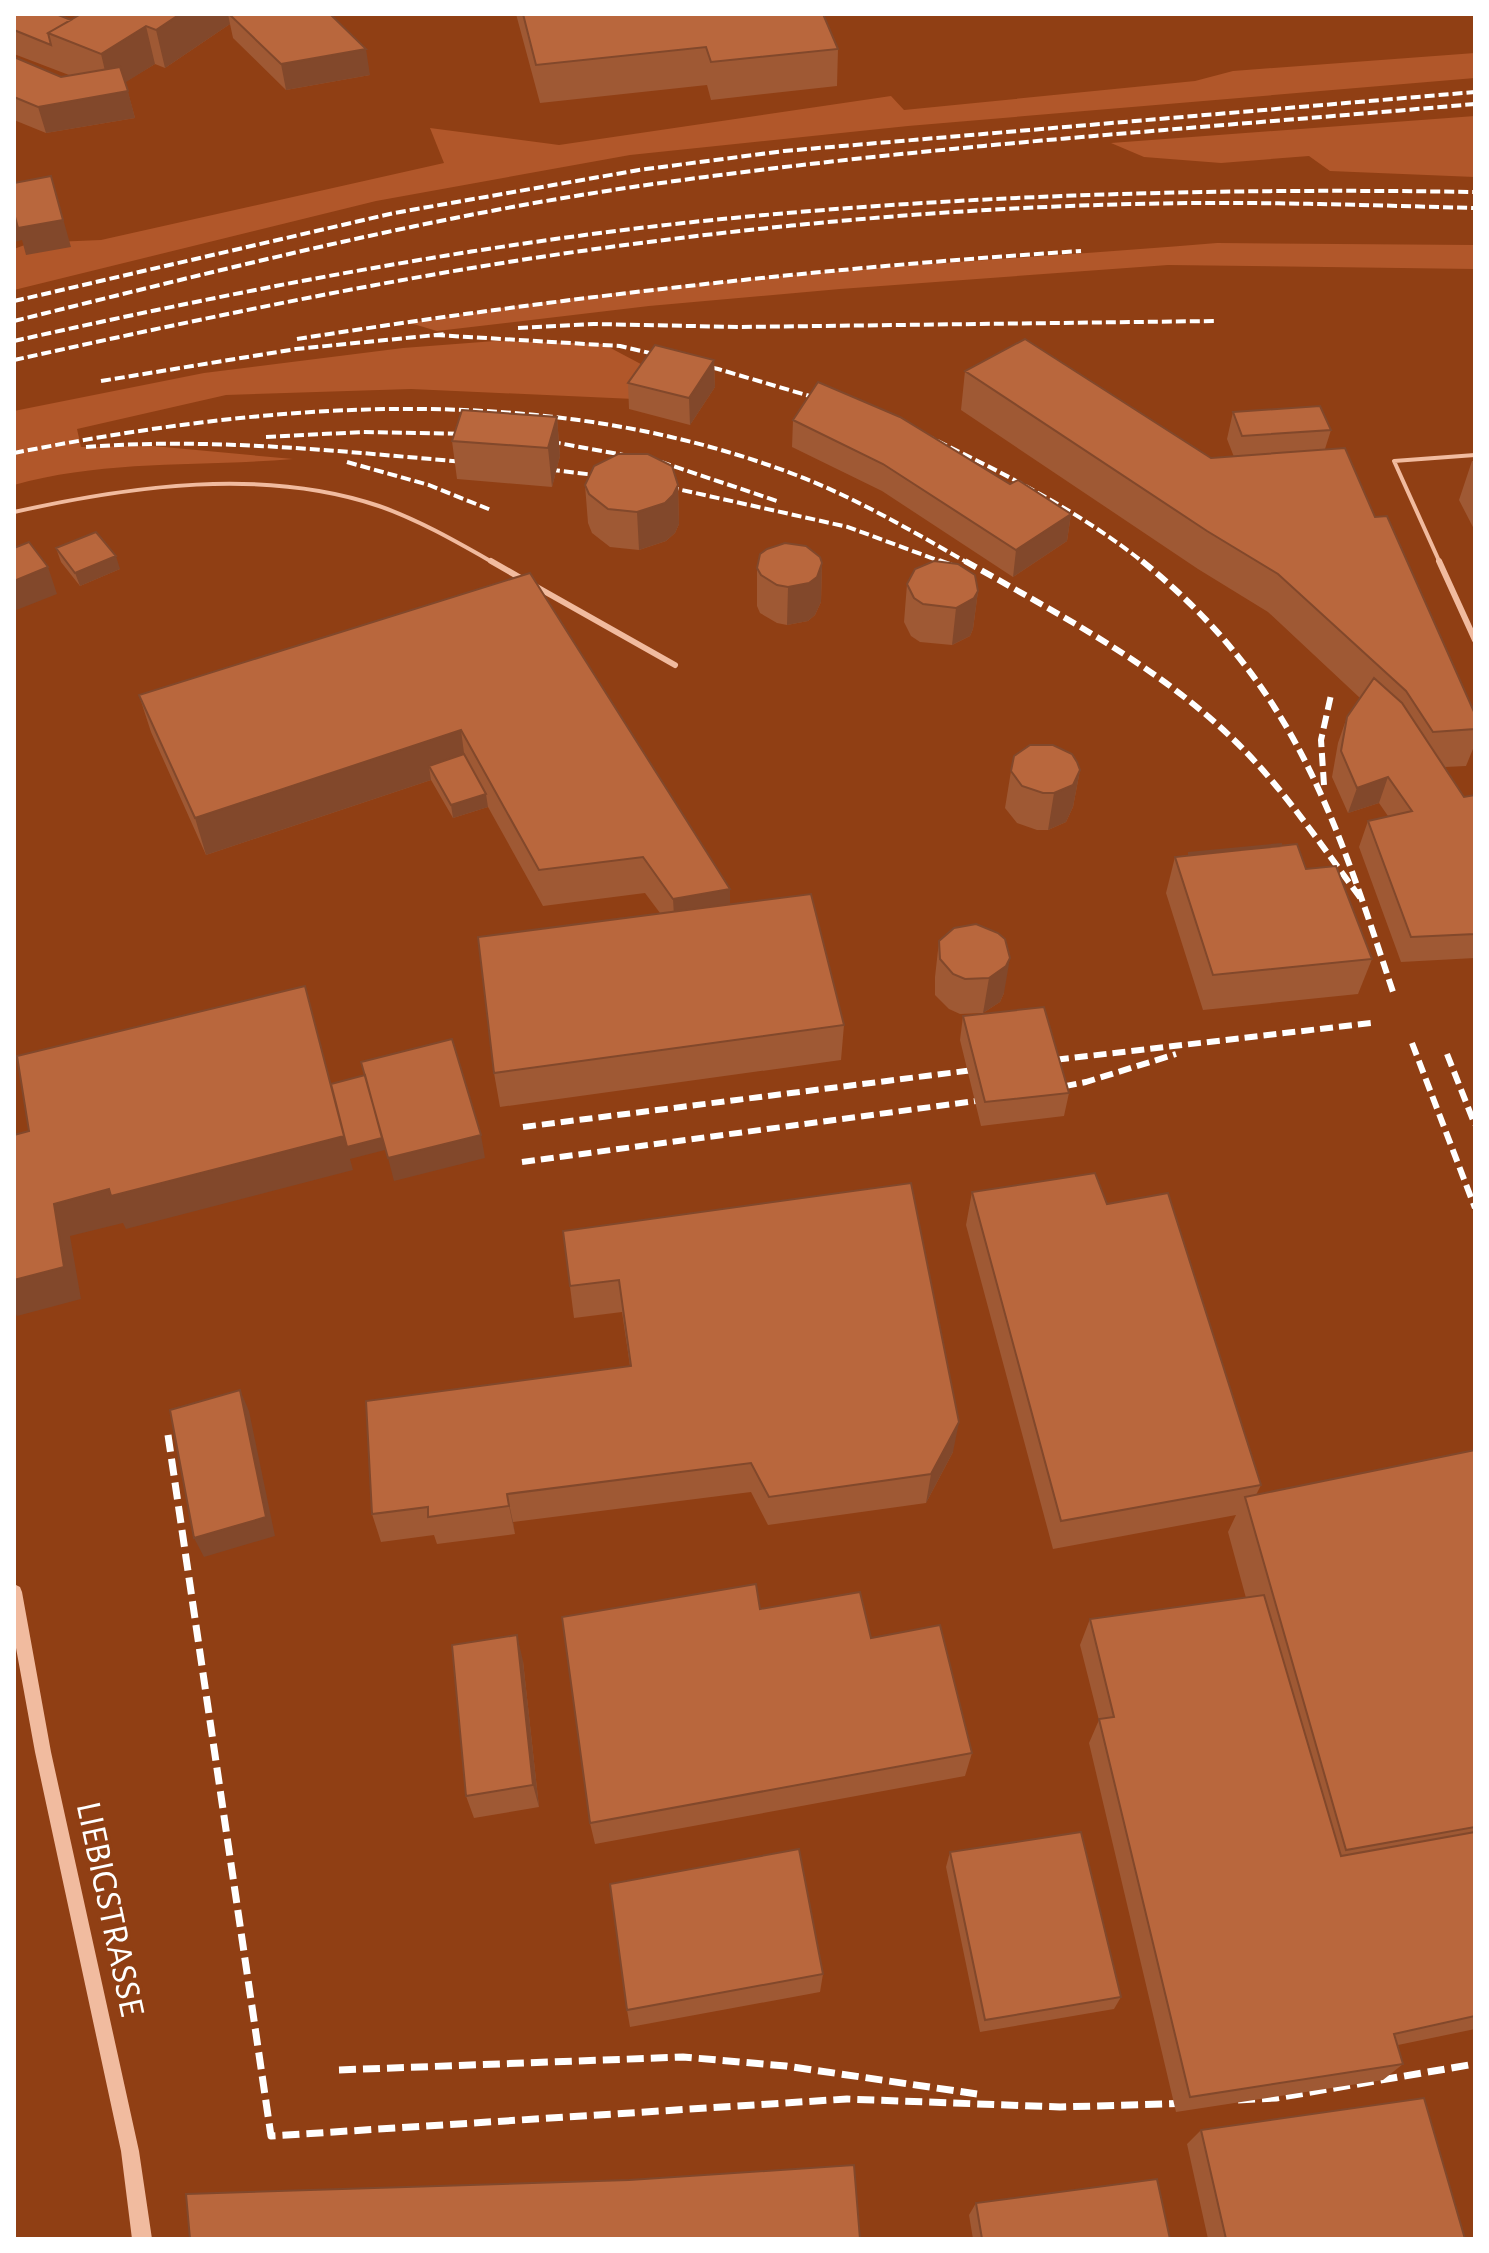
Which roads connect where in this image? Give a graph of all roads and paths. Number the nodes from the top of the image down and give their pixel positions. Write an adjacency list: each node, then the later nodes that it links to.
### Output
1 (1475, 455): 3 (lane)
2 (14, 512): 4 (lane)
3 (1475, 640)
4 (675, 665)
5 (14, 1592): 6 (street, LIEBIGSTRASSE)
6 (142, 2239)

